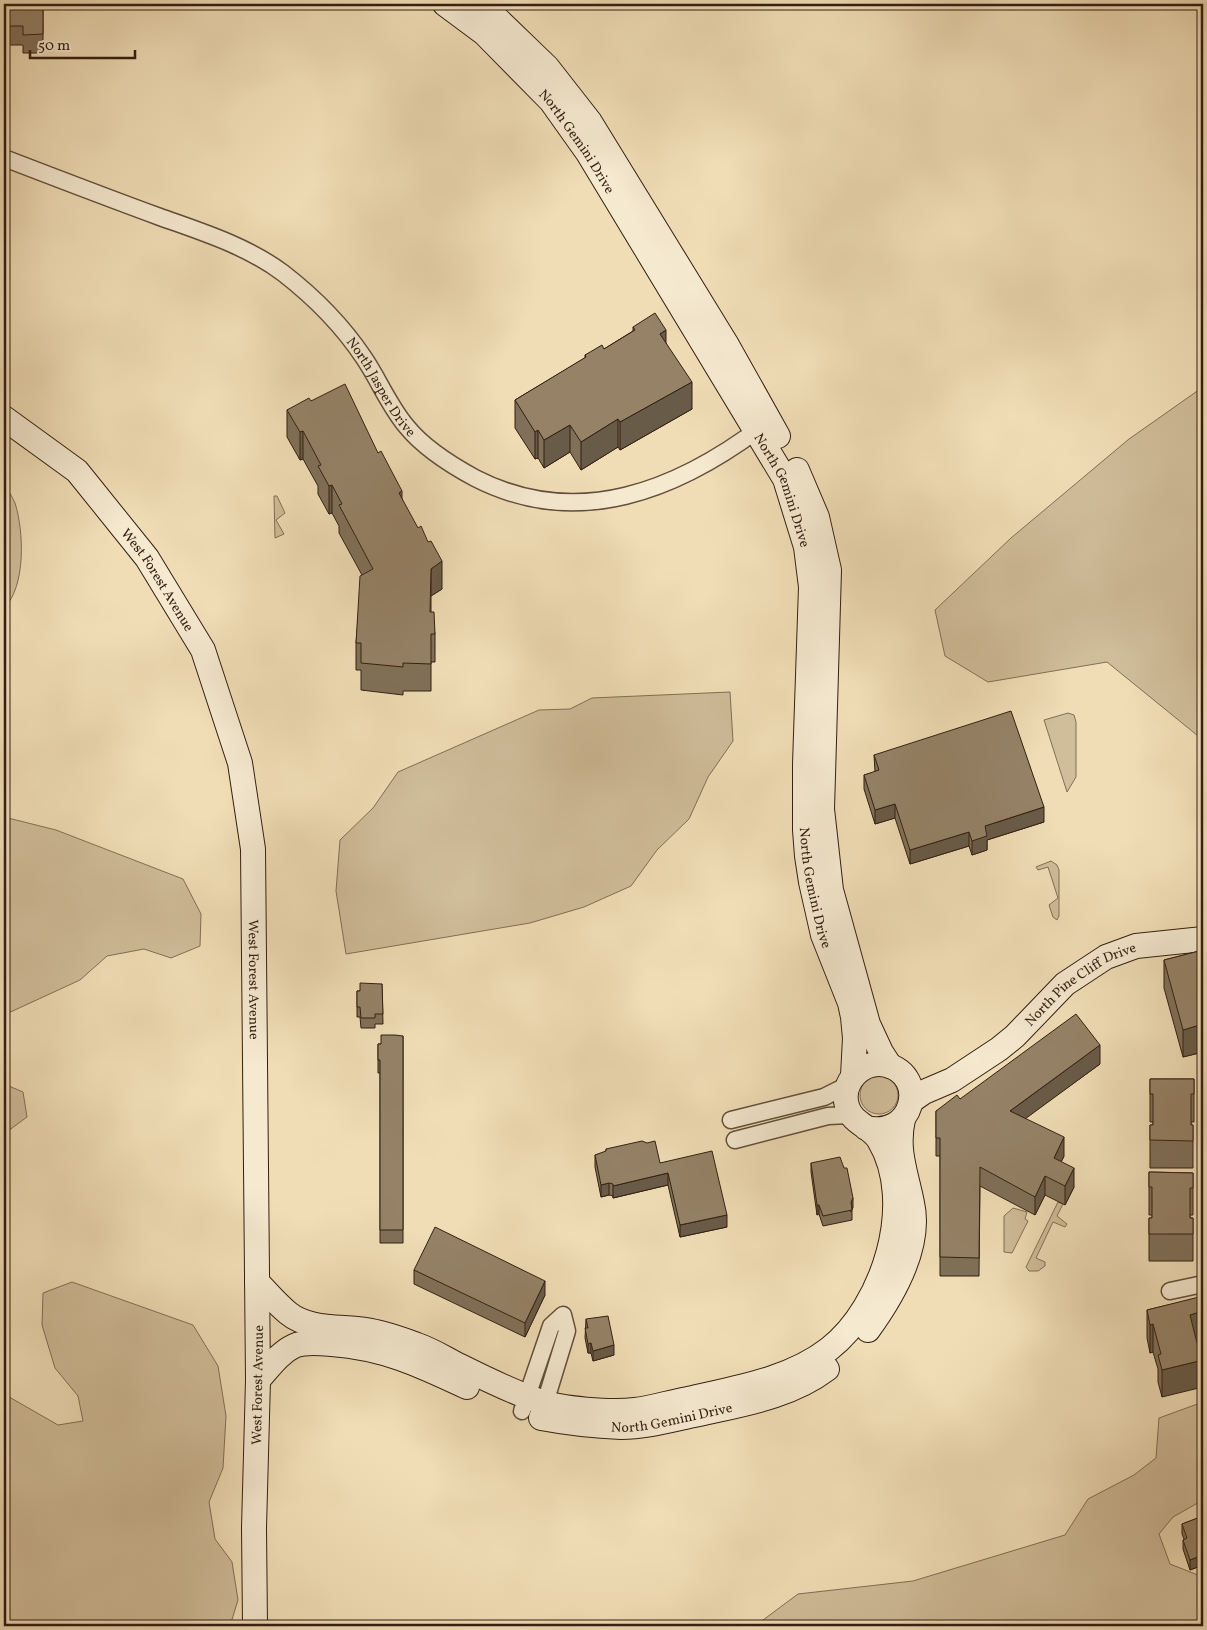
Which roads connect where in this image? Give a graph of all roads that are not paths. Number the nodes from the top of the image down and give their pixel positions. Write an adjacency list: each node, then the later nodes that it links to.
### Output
1 (445, 4): 5 (street, North Gemini Drive)
2 (479, 4): 5 (street, North Gemini Drive)
3 (4, 158): 5 (street, North Jasper Drive)
4 (4, 418): 14 (street, West Forest Avenue)
5 (764, 426): 8 (street, North Gemini Drive); 9 (street, North Gemini Drive)
6 (1203, 939): 7 (street, North Pine Cliff Drive)
7 (972, 1065): 8 (street, North Pine Cliff Drive); 10 (street, North Pine Cliff Drive)
8 (894, 1068): 9 (street); 10 (street, North Gemini Drive)
9 (850, 1080): 11 (street); 12 (street, North Gemini Drive)
10 (907, 1110): 12 (street); 18 (street, North Gemini Drive)
11 (731, 1120)
12 (858, 1121): 13 (street); 18 (street, North Gemini Drive)
13 (735, 1140)
14 (258, 1282): 17 (street, West Forest Avenue); 18 (street, North Gemini Drive)
15 (1203, 1284): 16 (street)
16 (1170, 1291)
17 (258, 1380): 18 (street, North Gemini Drive); 19 (street, West Forest Avenue)
18 (534, 1407)
19 (255, 1626)

